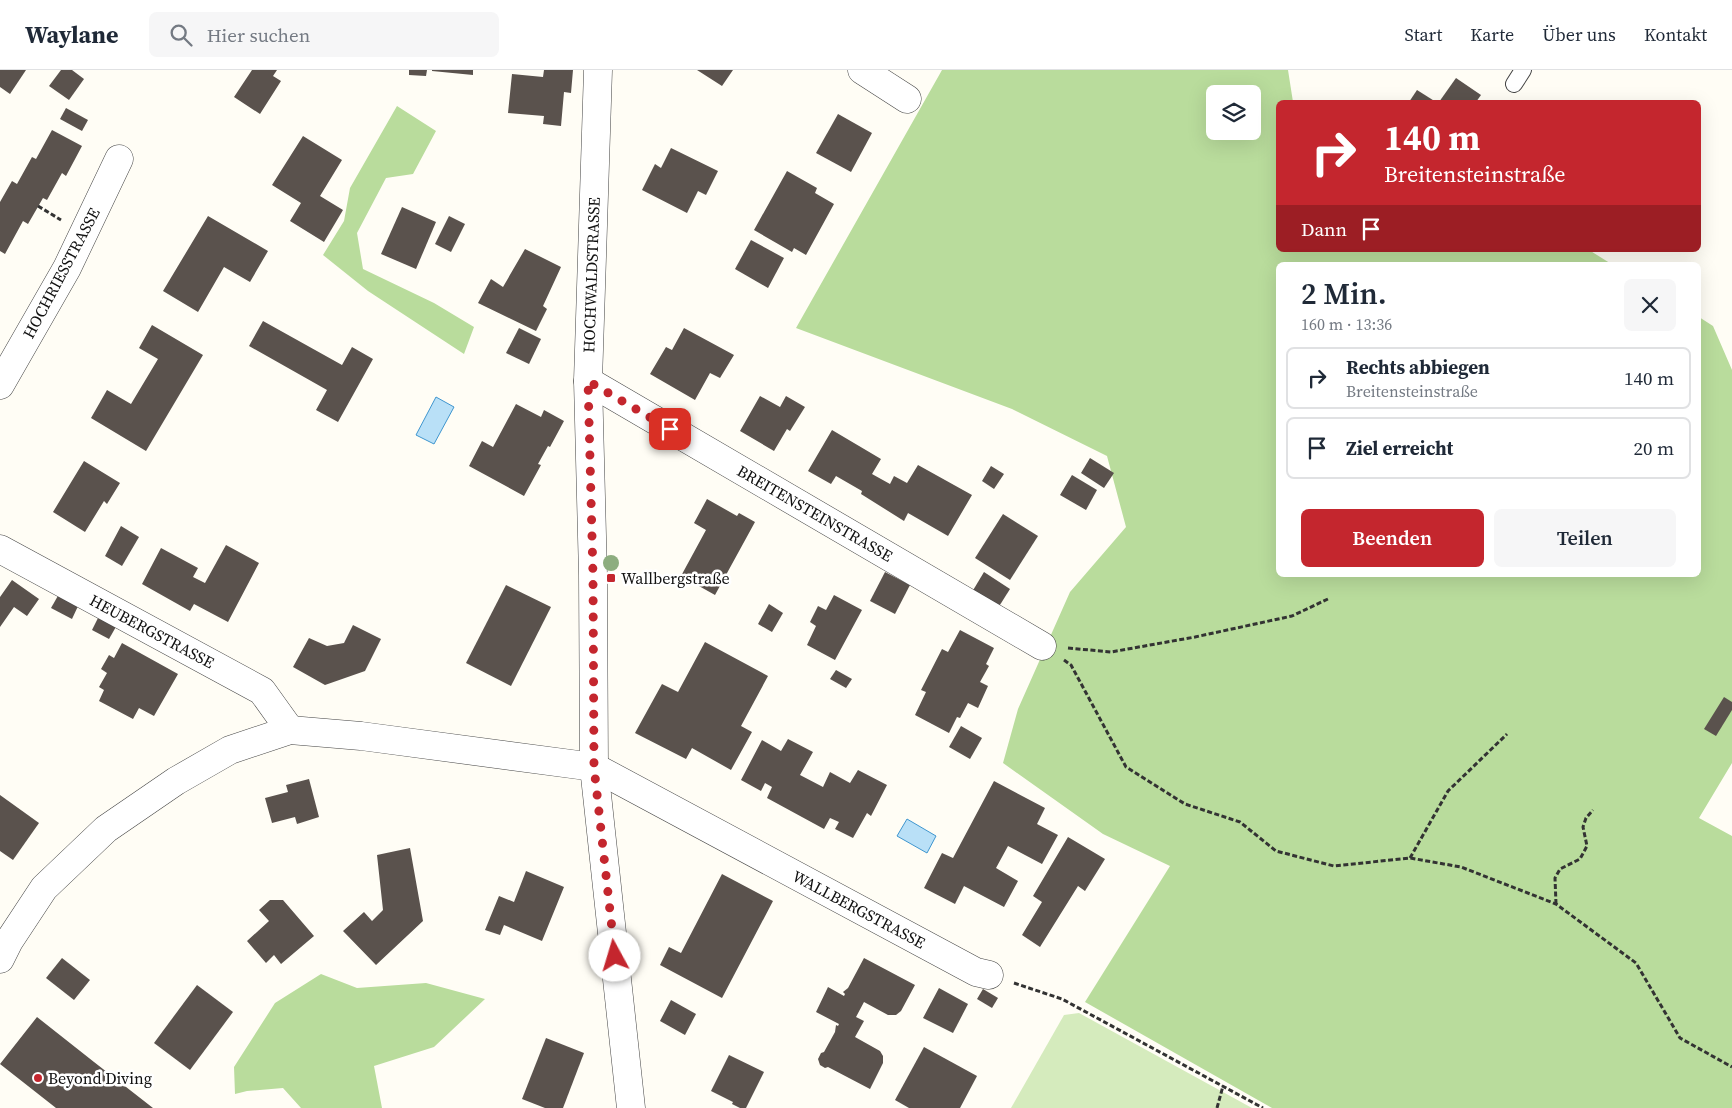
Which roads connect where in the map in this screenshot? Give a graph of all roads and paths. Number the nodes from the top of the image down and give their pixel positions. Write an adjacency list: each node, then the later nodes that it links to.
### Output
1 (598, 70): 5 (street, HOCHWALDSTRASSE)
2 (862, 70): 3 (street)
3 (907, 99)
4 (119, 158): 6 (street, HOCHRIESSTRASSE)
5 (588, 381): 9 (street, BREITENSTEINSTRASSE); 12 (street, HOCHWALDSTRASSE)
6 (0, 385)
7 (0, 549): 10 (street, HEUBERGSTRASSE)
8 (1330, 598): 9 (path)
9 (1042, 646): 14 (path)
10 (290, 730): 12 (street, WALLBERGSTRASSE); 16 (street, WALLBERGSTRASSE)
11 (1507, 734): 14 (path)
12 (594, 767): 17 (street, WALLBERGSTRASSE); 20 (street, HOCHWALDSTRASSE)
13 (1593, 810): 15 (path)
14 (1410, 858): 15 (path)
15 (1556, 904): 18 (path)
16 (0, 959)
17 (989, 975): 19 (path)
18 (1732, 1067)
19 (1223, 1086): 21 (path); 22 (path)
20 (631, 1108)
21 (1217, 1108)
22 (1263, 1108)

